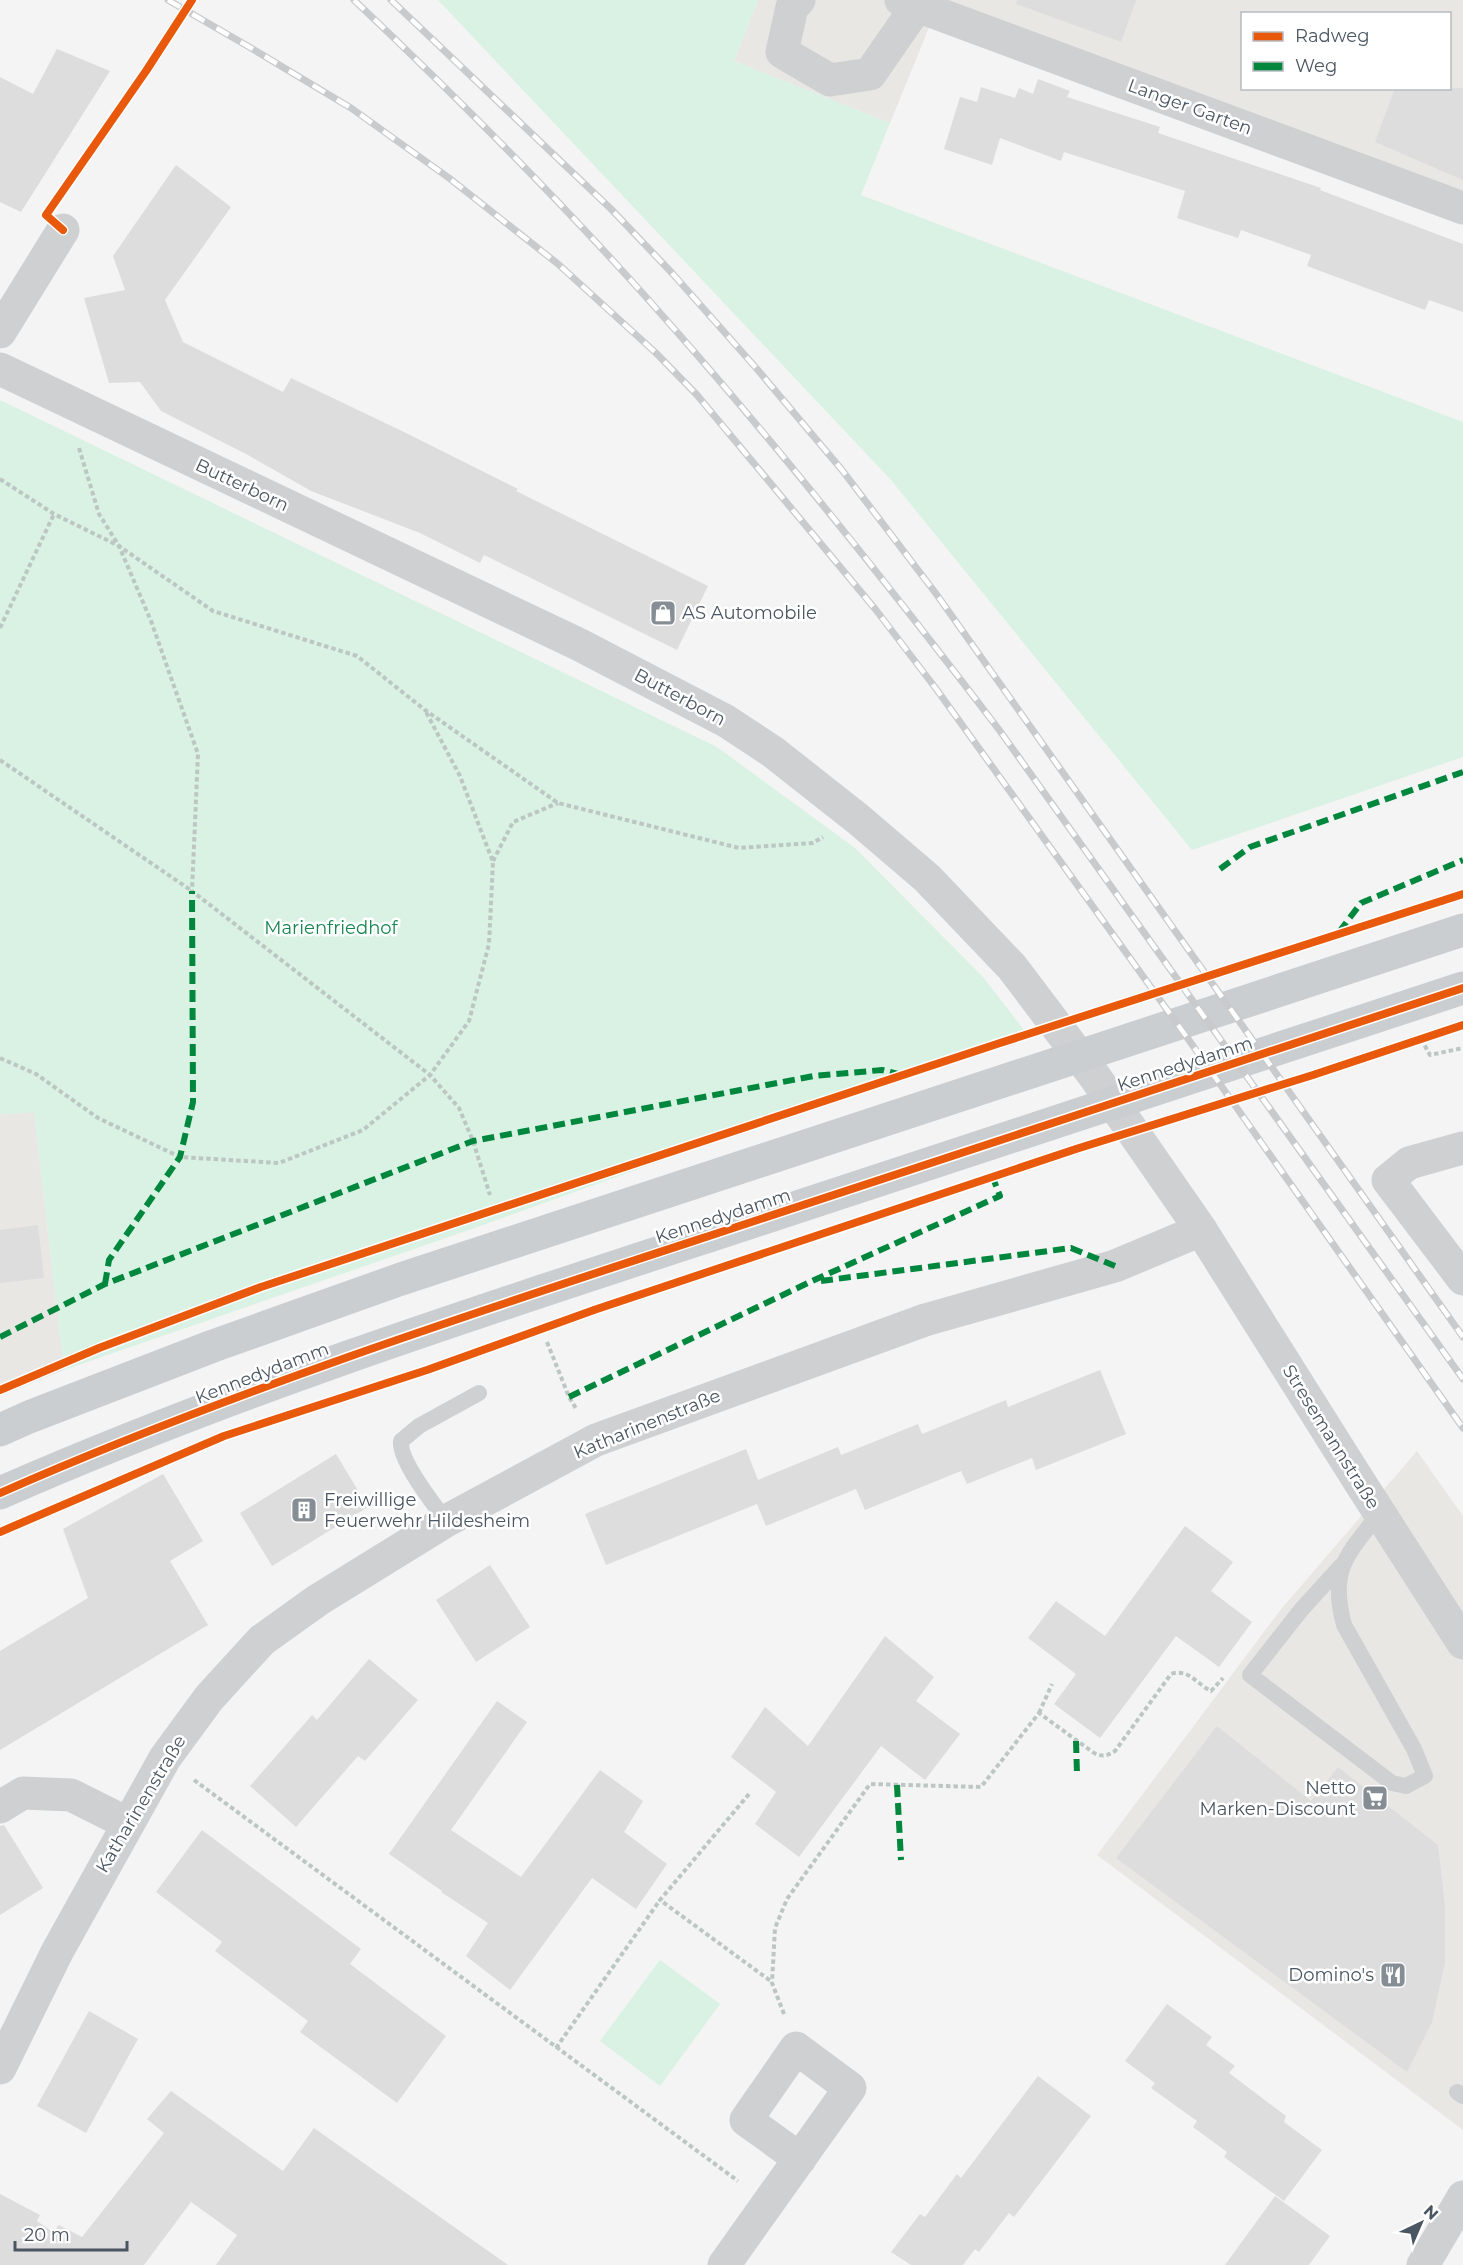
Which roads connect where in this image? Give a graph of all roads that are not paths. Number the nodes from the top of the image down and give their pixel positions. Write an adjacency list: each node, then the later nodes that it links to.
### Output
1 (799, 0): 2 (street, Langer Garten)
2 (909, 3): 3 (street, Langer Garten)
3 (1463, 208)
4 (63, 230): 5 (street)
5 (0, 332)
6 (0, 369): 10 (street, Butterborn)
7 (1463, 930): 13 (main road)
8 (1463, 988): 14 (main road, Kennedydamm)
9 (1463, 1148): 11 (street)
10 (1201, 1230): 15 (street, Stresemannstraße); 16 (street, Katharinenstraße)
11 (1463, 1279)
12 (479, 1393): 16 (lane)
13 (0, 1430)
14 (0, 1494)
15 (1379, 1514): 17 (lane); 18 (street, Stresemannstraße)
16 (446, 1521): 20 (street, Katharinenstraße)
17 (1341, 1566): 17 (lane)
18 (1463, 1642)
19 (0, 1807): 20 (street)
20 (127, 1823): 21 (street, Katharinenstraße)
21 (0, 2068)
22 (800, 2159): 22 (street); 24 (street)
23 (1463, 2197): 25 (street)
24 (724, 2265)
25 (1424, 2265)

